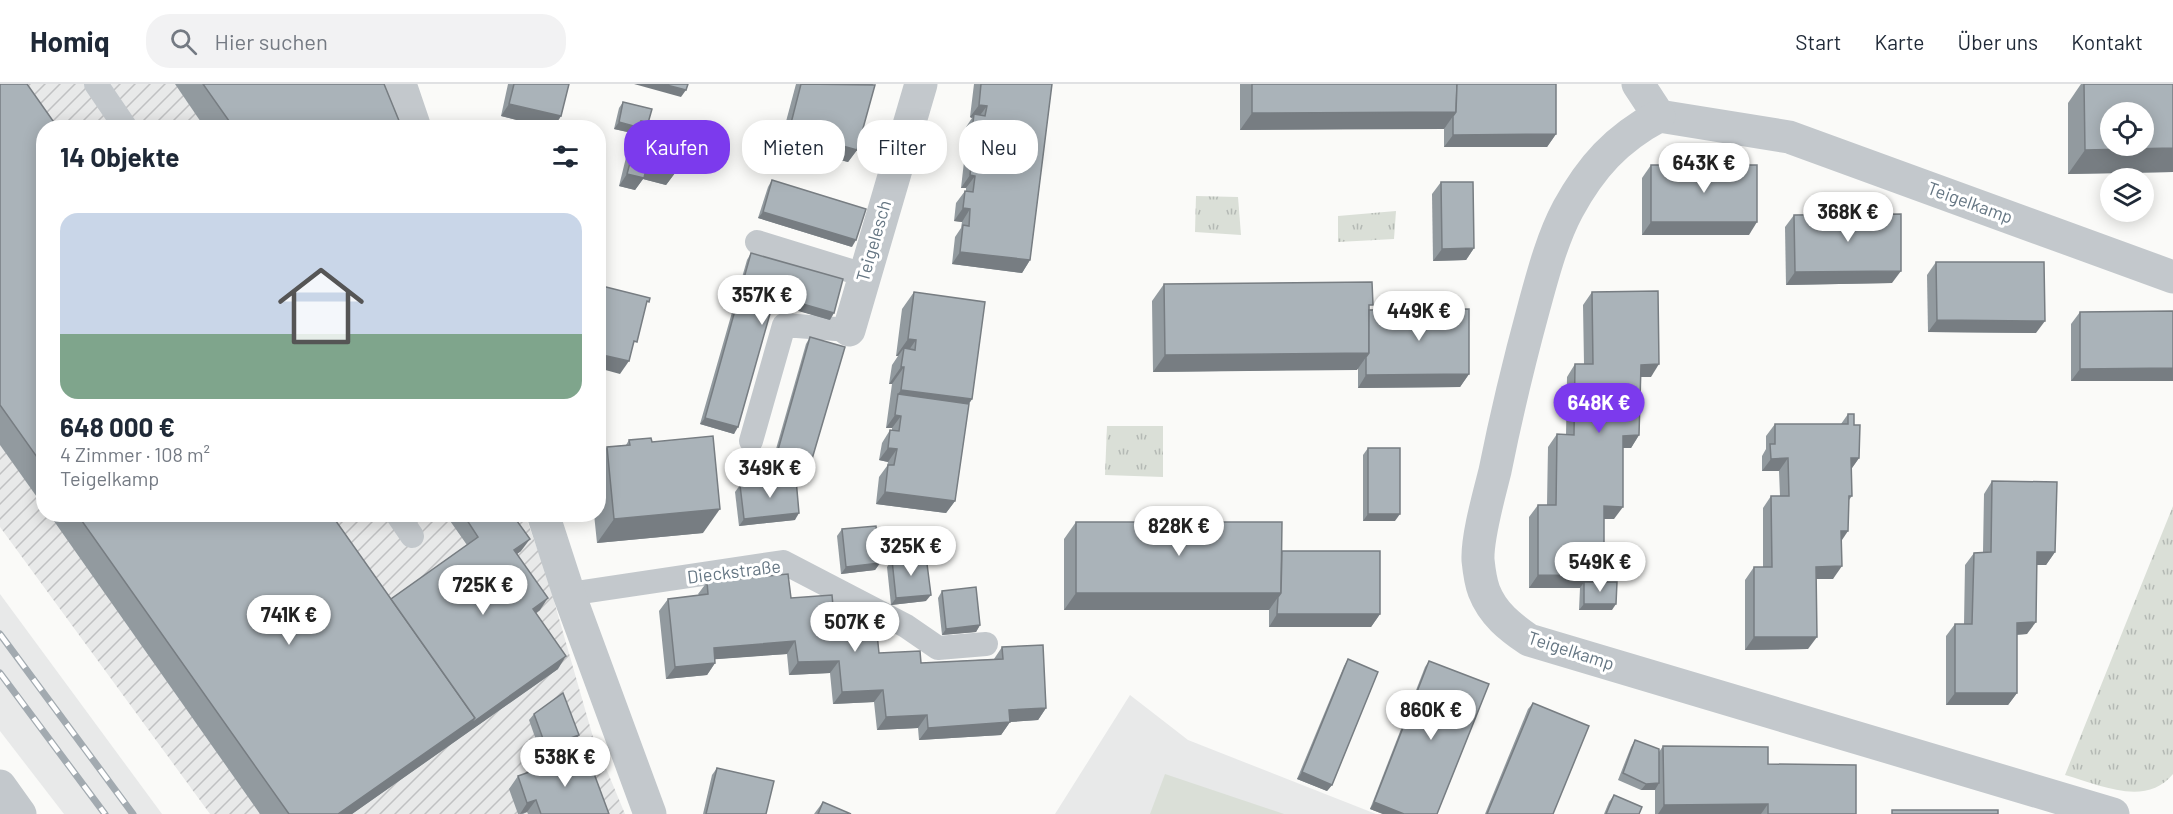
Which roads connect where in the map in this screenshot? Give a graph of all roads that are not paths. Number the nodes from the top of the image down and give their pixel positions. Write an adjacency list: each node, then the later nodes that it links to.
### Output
1 (96, 84): 6 (lane)
2 (400, 84): 7 (street)
3 (921, 84): 9 (street, Teigelesch)
4 (1638, 84): 5 (street)
5 (1659, 116): 10 (street, Teigelkamp); 21 (street, Teigelkamp)
6 (121, 120)
7 (412, 120)
8 (757, 242): 9 (lane)
9 (864, 275): 11 (street, Teigelesch)
10 (2173, 277)
11 (849, 330): 12 (lane)
12 (751, 441)
13 (403, 522): 15 (lane)
14 (546, 522): 16 (street)
15 (412, 536)
16 (569, 594): 17 (lane, Dieckstraße); 20 (street)
17 (986, 644)
18 (0, 786): 19 (street)
19 (20, 814)
20 (650, 814)
21 (2113, 814)

